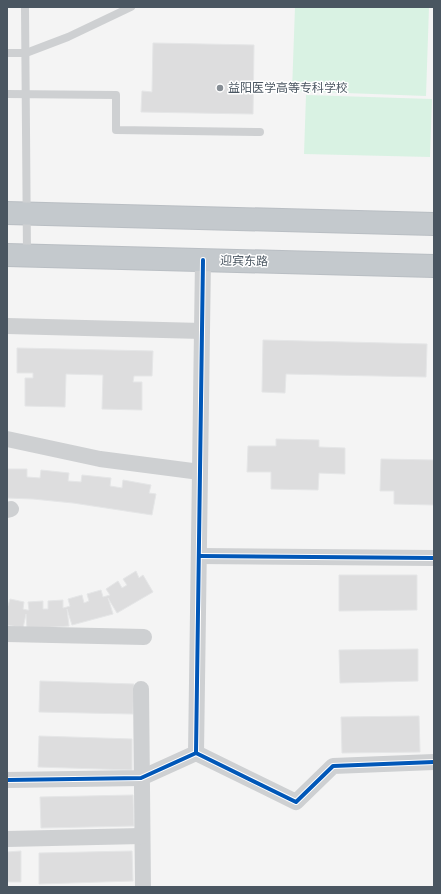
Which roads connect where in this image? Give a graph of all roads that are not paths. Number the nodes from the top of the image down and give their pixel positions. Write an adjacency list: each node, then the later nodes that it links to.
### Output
1 (25, 7): 4 (lane)
2 (131, 7): 4 (lane)
3 (7, 53): 4 (lane)
4 (26, 53): 6 (lane)
5 (7, 94): 6 (lane)
6 (26, 94): 7 (lane); 8 (lane)
7 (260, 132)
8 (17, 214): 9 (highway); 10 (lane)
9 (434, 224)
10 (17, 255): 11 (highway, 迎宾东路)
11 (203, 260): 12 (highway, 迎宾东路); 14 (street)
12 (434, 266)
13 (7, 326): 14 (street)
14 (202, 331): 16 (street)
15 (7, 439): 16 (street)
16 (200, 472): 17 (street)
17 (199, 556): 18 (street); 22 (street)
18 (434, 558)
19 (7, 634): 20 (street)
20 (144, 637)
21 (141, 689): 24 (street)
22 (196, 753): 23 (street); 24 (street)
23 (434, 762)
24 (141, 778): 25 (street); 26 (street)
25 (7, 780)
26 (142, 836): 27 (street); 28 (street)
27 (7, 839)
28 (143, 887)

